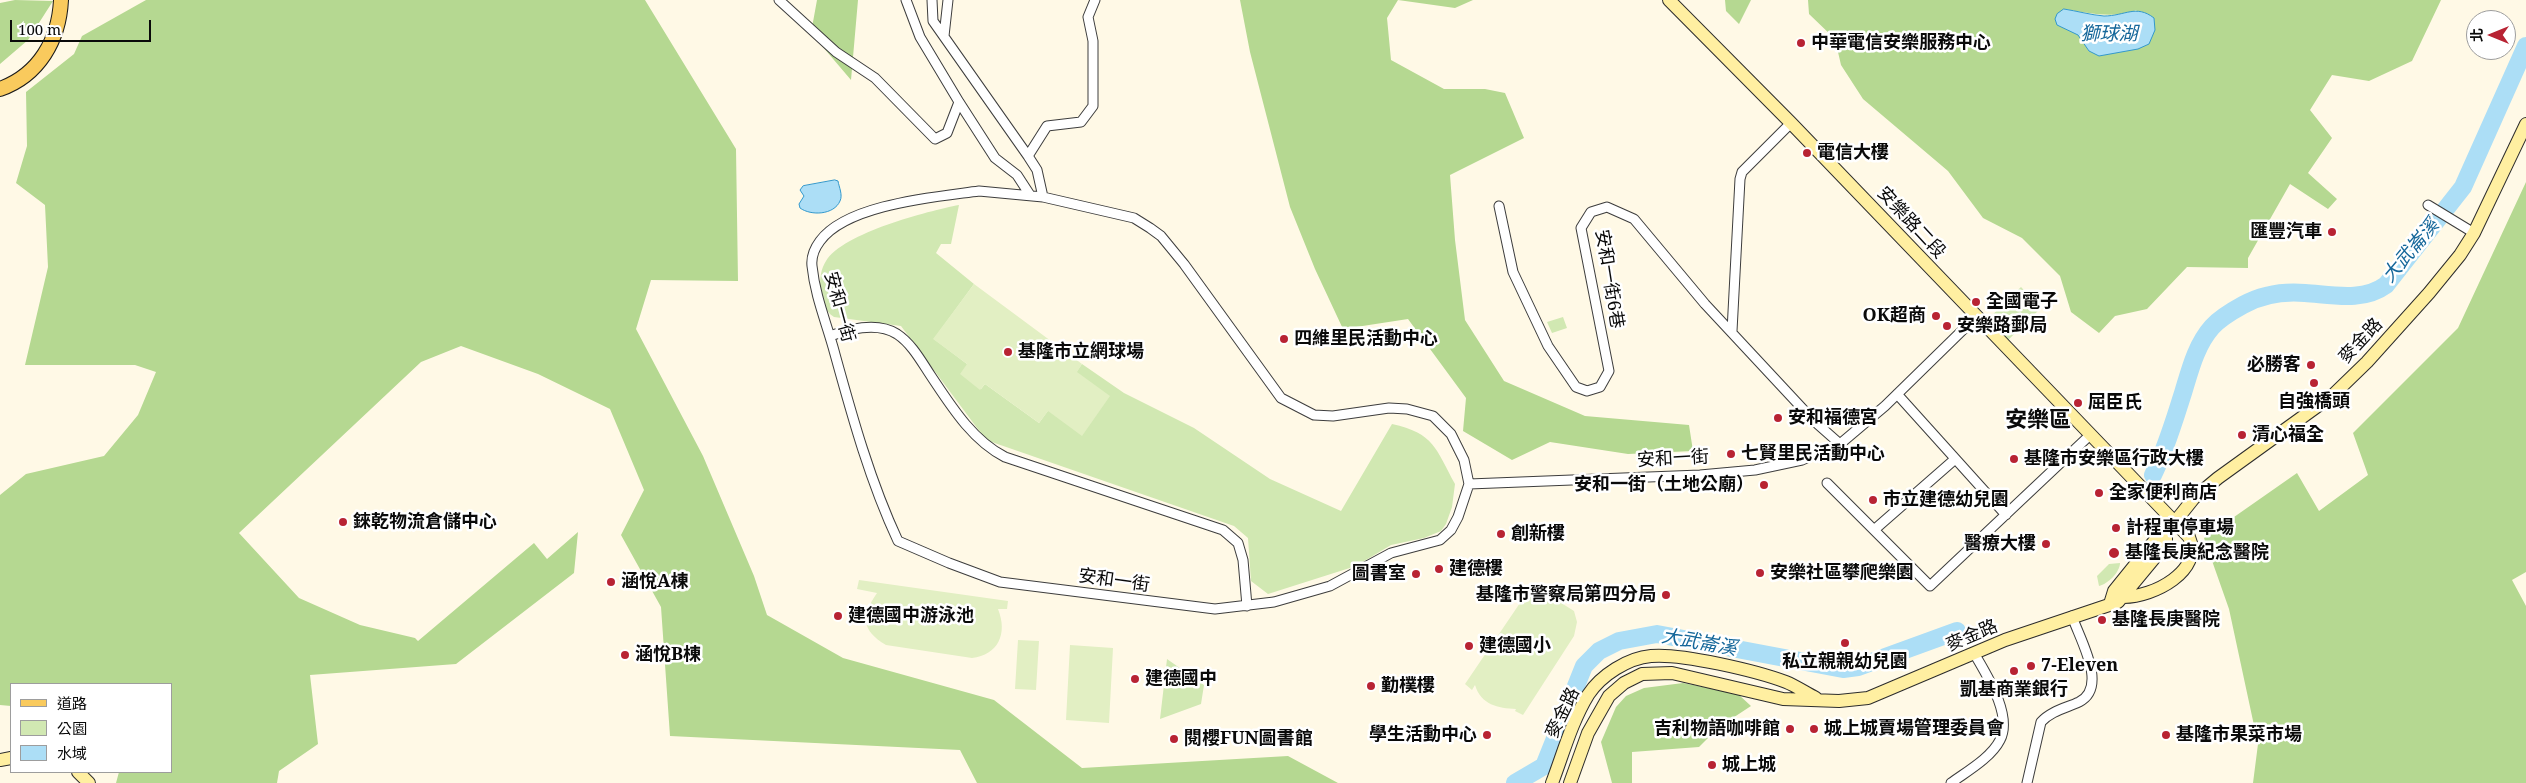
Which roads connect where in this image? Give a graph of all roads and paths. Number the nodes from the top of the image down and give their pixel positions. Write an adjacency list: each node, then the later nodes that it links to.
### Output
1 (61, 0): 9 (main road)
2 (779, 0): 10 (street)
3 (906, 0): 10 (street)
4 (932, 0): 8 (street)
5 (948, 0): 8 (street)
6 (1095, 0): 13 (street)
7 (1669, 0): 11 (street, 安樂路二段)
8 (944, 36): 13 (street)
9 (0, 89)
10 (959, 102): 14 (street)
11 (1791, 123): 19 (street, 安樂路二段); 20 (street)
12 (2526, 124): 18 (street, 麥金路)
13 (1028, 156): 15 (street)
14 (1030, 195): 15 (street, 安和一街); 21 (street, 安和一街)
15 (1043, 197): 27 (street, 安和一街)
16 (2428, 205): 18 (street)
17 (1499, 206): 20 (street, 安和一街6巷)
18 (2474, 233): 29 (street, 麥金路)
19 (1976, 317): 22 (street, 安和一街); 23 (street, 安樂路二段)
20 (1732, 331): 24 (street, 安和一街6巷)
21 (830, 336): 34 (street); 34 (street, 安和一街)
22 (1897, 394): 24 (street, 安和一街); 25 (street)
23 (2090, 436): 28 (street); 29 (street, 安樂路二段)
24 (1840, 444): 27 (street, 安和一街)
25 (1954, 460): 28 (street); 30 (street)
26 (1827, 483): 30 (street)
27 (1468, 484): 34 (street, 安和一街)
28 (2006, 515): 30 (street)
29 (2175, 522): 31 (street, 麥金路); 32 (street)
30 (1874, 530)
31 (2166, 533): 32 (street, 麥金路); 33 (street, 麥金路)
32 (2124, 597): 33 (street, 麥金路)
33 (2110, 604): 35 (street, 麥金路)
34 (1247, 606)
35 (2072, 616): 36 (street, 麥金路); 45 (street)
36 (1974, 653): 39 (street, 麥金路); 44 (street)
37 (1730, 667): 38 (street); 39 (street, 麥金路); 42 (street, 麥金路)
38 (1726, 685): 39 (street, 麥金路); 43 (street, 麥金路)
39 (1818, 699)
40 (79, 773): 41 (street)
41 (89, 783)
42 (1552, 783)
43 (1570, 783)
44 (1951, 783)
45 (2027, 783)

